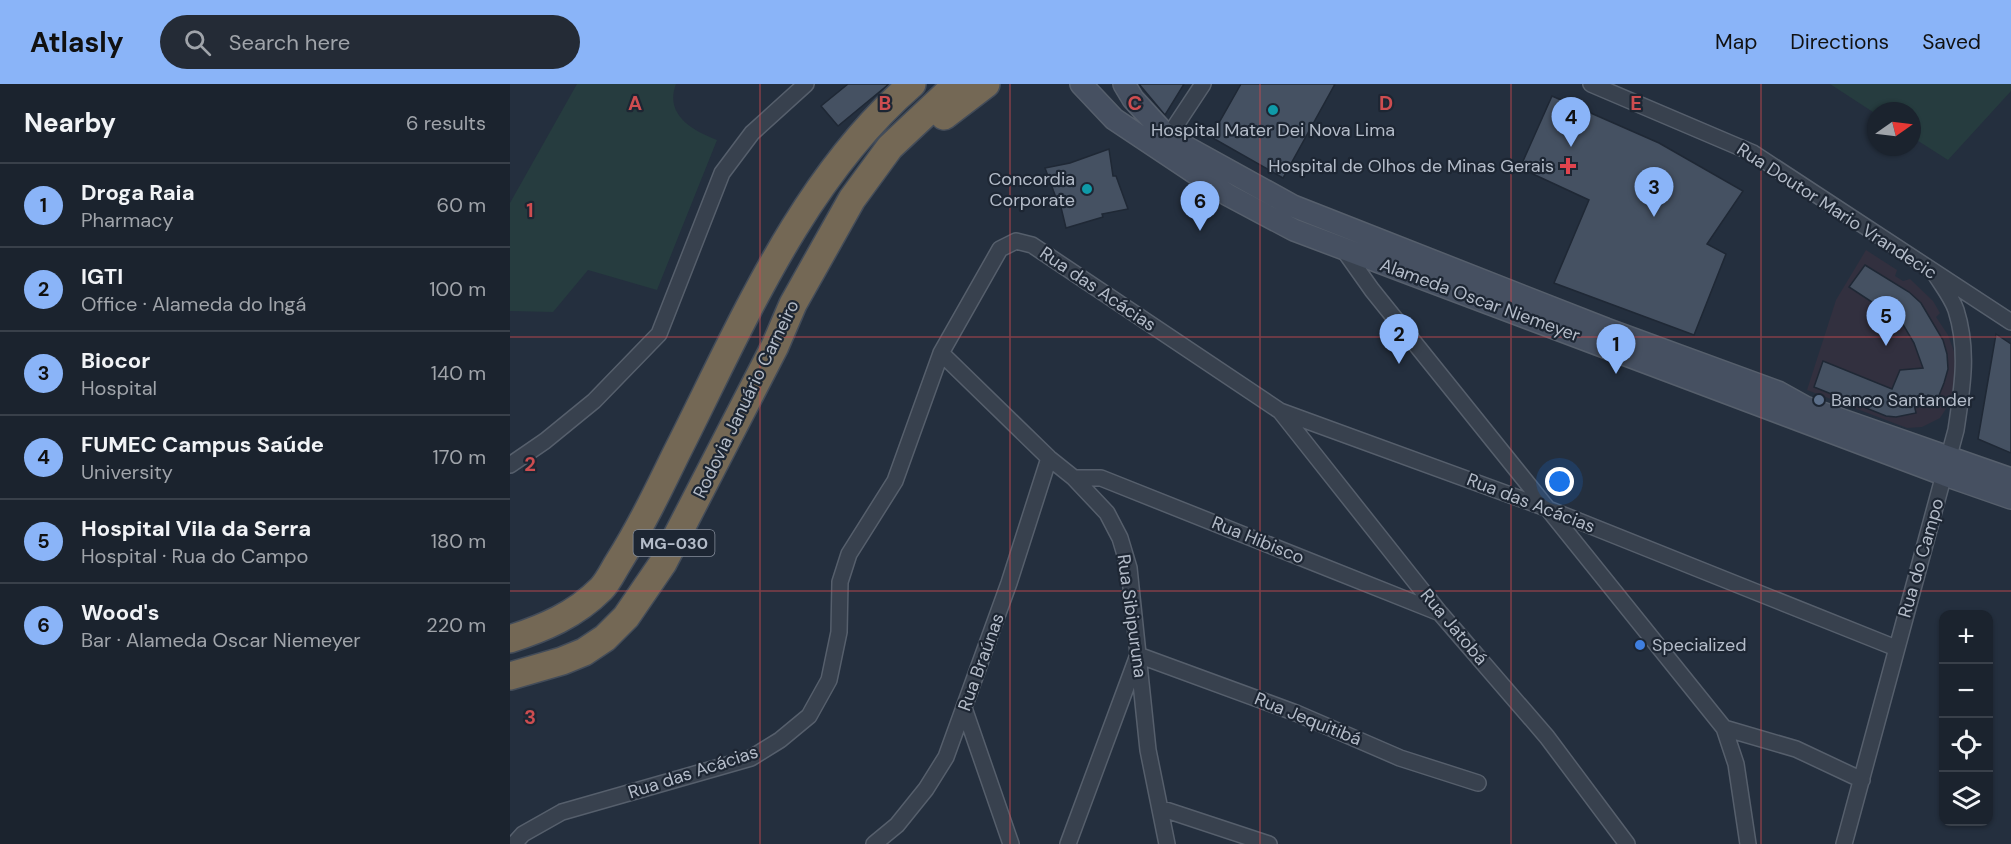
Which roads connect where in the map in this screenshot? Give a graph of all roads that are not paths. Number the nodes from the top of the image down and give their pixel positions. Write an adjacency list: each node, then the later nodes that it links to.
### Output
1 (806, 84): 20 (street)
2 (899, 84): 17 (highway)
3 (912, 84): 17 (highway, Rodovia Januário Carneiro / MG-030)
4 (957, 84): 14 (highway, Rodovia Januário Carneiro / MG-030)
5 (986, 84): 14 (highway)
6 (1124, 84): 10 (street, Alameda Oscar Niemeyer)
7 (1203, 84): 10 (street)
8 (1591, 84): 12 (street, Rua Doutor Mario Vrandecic)
9 (1084, 86): 11 (street, Alameda Oscar Niemeyer)
10 (1168, 137): 16 (street, Alameda Oscar Niemeyer)
11 (1343, 249): 16 (street, Alameda Oscar Niemeyer); 25 (street)
12 (1935, 274): 13 (street, Rua Doutor Mario Vrandecic); 21 (street, Rua do Campo)
13 (2011, 322)
14 (775, 346): 30 (highway, Rodovia Januário Carneiro / MG-030)
15 (941, 353): 18 (street, Rua das Acácias); 19 (street, Rua Sibipuruna); 36 (street, Rua das Acácias)
16 (1718, 380): 21 (street, Alameda Oscar Niemeyer)
17 (710, 387): 27 (highway, Rodovia Januário Carneiro / MG-030)
18 (1281, 411): 25 (street, Rua das Acácias); 26 (street, Rua Jatobá)
19 (1049, 458): 22 (street, Rua Sibipuruna); 31 (street, Rua Braúnas)
20 (510, 465)
21 (1947, 466): 23 (street, Alameda Oscar Niemeyer); 24 (street, Alameda Oscar Niemeyer); 28 (street, Rua do Campo)
22 (1074, 478): 26 (street, Rua Hibisco); 29 (street, Rua Sibipuruna)
23 (2011, 479)
24 (2011, 498)
25 (1546, 508): 28 (street, Rua das Acácias); 32 (street)
26 (1440, 613): 42 (street, Rua Jatobá)
27 (510, 639)
28 (1896, 648): 33 (street, Rua do Campo)
29 (1138, 655): 34 (street, Rua Jequitibá); 35 (street, Rua Sibipuruna); 39 (street)
30 (510, 676)
31 (964, 708): 37 (street, Rua Braúnas); 38 (street)
32 (1724, 728): 33 (street); 43 (street)
33 (1862, 780): 44 (street, Rua do Campo)
34 (1478, 783)
35 (1160, 808): 40 (street, Rua Sibipuruna); 41 (street)
36 (514, 844)
37 (874, 844)
38 (1011, 844)
39 (1068, 844)
40 (1167, 844)
41 (1269, 844)
42 (1627, 844)
43 (1748, 844)
44 (1844, 844)

